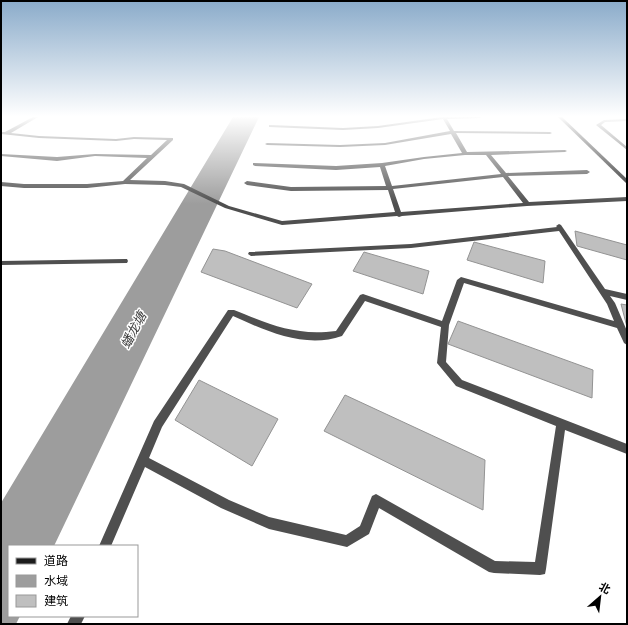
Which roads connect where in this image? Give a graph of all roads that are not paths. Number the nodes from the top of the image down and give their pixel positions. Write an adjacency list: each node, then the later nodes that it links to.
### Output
1 (163, 146): 8 (lane)
2 (461, 146): 7 (lane)
3 (590, 146): 14 (street)
4 (565, 151): 5 (lane)
5 (487, 153): 7 (lane); 12 (lane)
6 (1, 154): 8 (lane)
7 (465, 154): 10 (lane)
8 (152, 157): 13 (lane)
9 (255, 164): 10 (lane)
10 (382, 165): 17 (lane)
11 (588, 172): 12 (lane)
12 (504, 175): 17 (lane); 19 (lane)
13 (125, 182): 16 (lane); 20 (lane)
14 (627, 182)
15 (247, 183): 17 (lane)
16 (1, 184)
17 (390, 188): 20 (lane)
18 (627, 199): 19 (lane)
19 (527, 204): 20 (lane)
20 (399, 215)
21 (251, 254): 24 (lane)
22 (124, 261): 23 (lane)
23 (1, 263)
24 (603, 291): 25 (lane); 27 (lane)
25 (627, 297)
26 (445, 325): 27 (lane); 29 (lane); 31 (lane)
27 (621, 326): 28 (lane)
28 (627, 341)
29 (561, 424): 30 (lane); 31 (lane)
30 (627, 449)
31 (142, 460): 32 (lane)
32 (105, 545)

